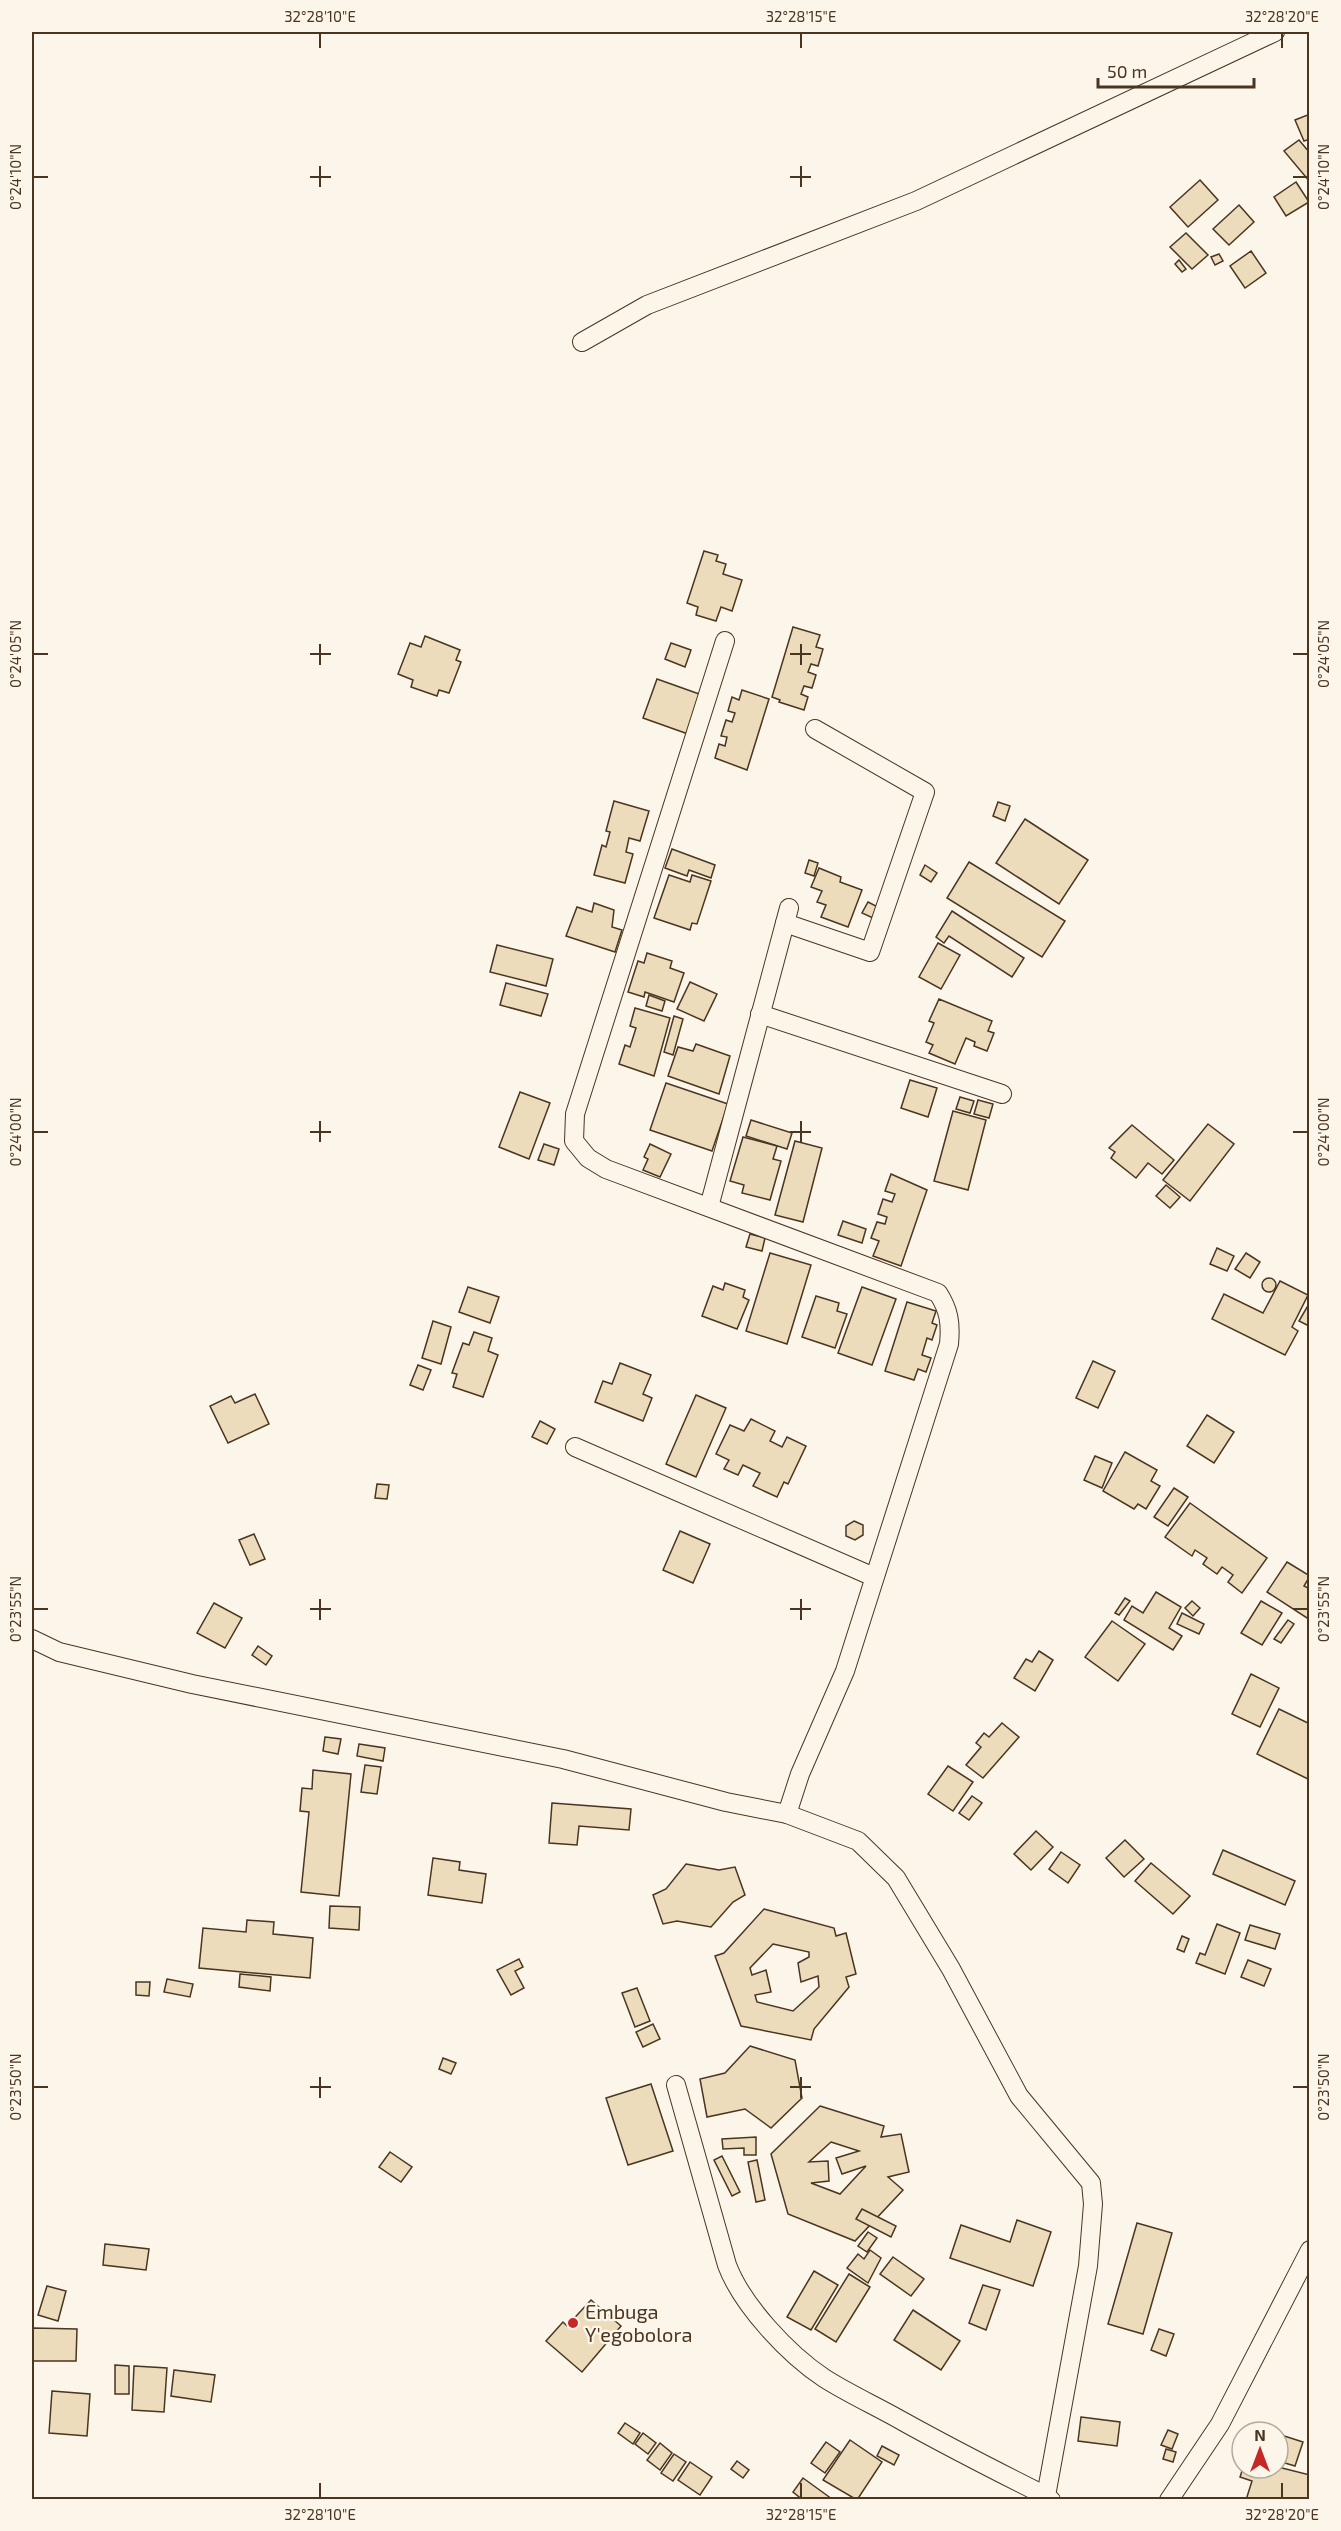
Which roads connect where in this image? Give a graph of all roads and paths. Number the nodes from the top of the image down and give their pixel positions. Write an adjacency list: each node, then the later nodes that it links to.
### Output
1 (1275, 32): 2 (street)
2 (582, 342)
3 (725, 641): 7 (street)
4 (815, 729): 5 (street)
5 (760, 1014): 6 (street); 7 (street)
6 (1002, 1094)
7 (709, 1208): 9 (street)
8 (575, 1447): 9 (street)
9 (874, 1578): 11 (street)
10 (32, 1639): 11 (street)
11 (787, 1814): 14 (street)
12 (676, 2085): 14 (street)
13 (1310, 2250): 15 (street)
14 (1048, 2498)
15 (1169, 2499)

